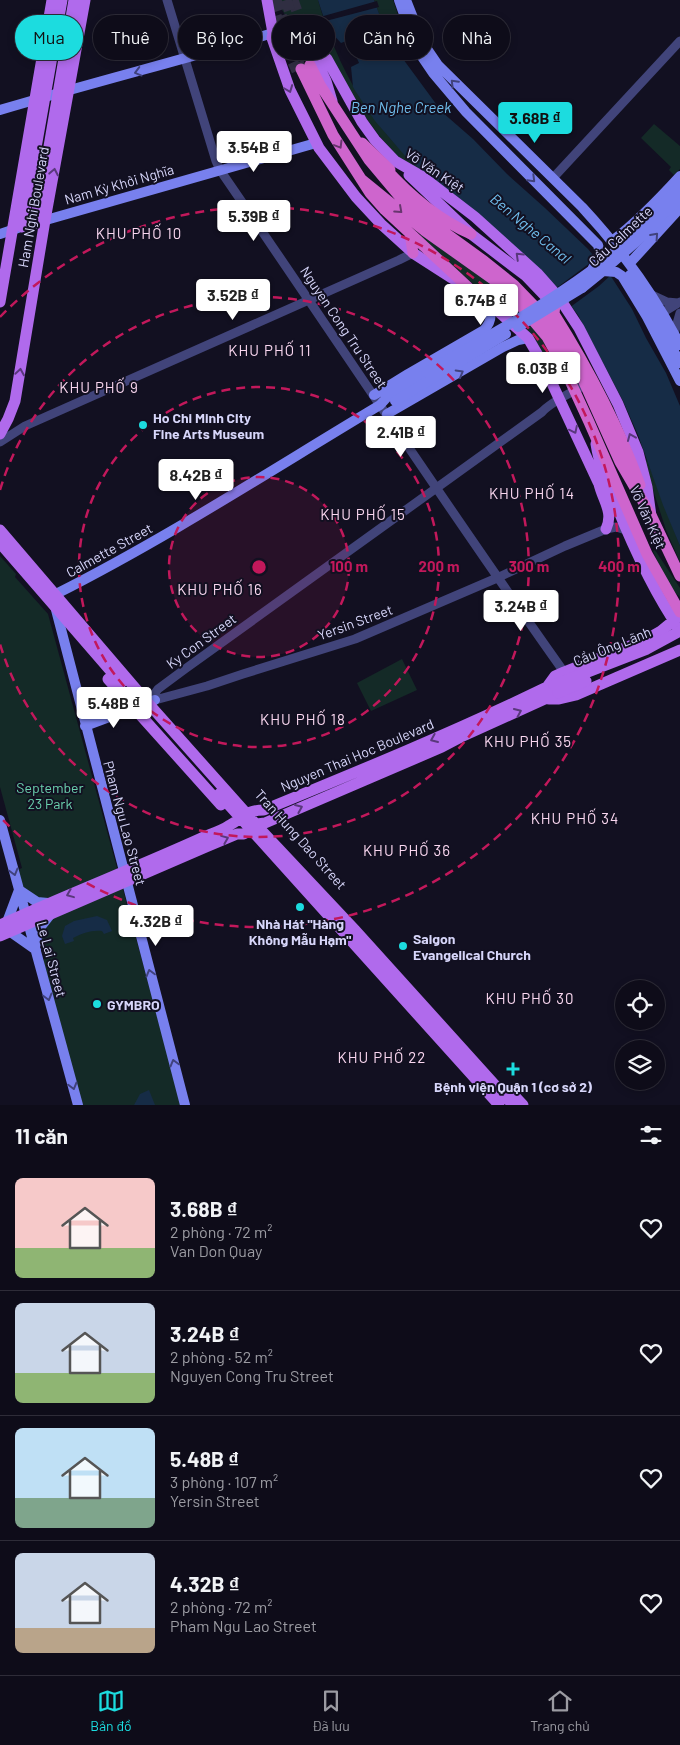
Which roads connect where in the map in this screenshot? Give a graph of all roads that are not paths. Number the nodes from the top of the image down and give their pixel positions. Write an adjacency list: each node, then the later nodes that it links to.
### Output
1 (74, 0): 6 (main road); 15 (main road, Ham Nghi Boulevard)
2 (85, 0): 14 (main road, Ham Nghi Boulevard)
3 (167, 0): 8 (street, Nguyen Cong Tru Street)
4 (267, 0): 7 (main road)
5 (404, 1): 18 (main road); 25 (main road, one-way to 5)
6 (56, 3): 16 (main road, Ham Nghi Boulevard)
7 (273, 15)
8 (178, 36)
9 (680, 41): 25 (street)
10 (181, 60): 14 (main road, one-way to 14)
11 (185, 60): 22 (street, Nguyen Cong Tru Street)
12 (285, 60): 20 (main road, one-way to 20)
13 (327, 60): 21 (main road, Võ Văn Kiệt)
14 (70, 89): 15 (main road); 30 (main road, Ham Nghi Boulevard, one-way to 14)
15 (58, 93): 16 (main road); 30 (main road, Ham Nghi Boulevard)
16 (40, 98): 17 (main road); 31 (main road, Ham Nghi Boulevard); 31 (main road, Ham Nghi Boulevard)
17 (0, 110)
18 (466, 112): 38 (main road, one-way to 38); 48 (main road)
19 (354, 138): 24 (highway, one-way to 24); 26 (highway); 56 (highway, Võ Văn Kiệt)
20 (316, 143): 22 (main road, Nam Kỳ Khởi Nghĩa); 36 (main road)
21 (395, 162): 26 (main road); 70 (main road, Võ Văn Kiệt, one-way to 21)
22 (220, 170): 30 (main road, Nam Kỳ Khởi Nghĩa); 43 (street, Nguyen Cong Tru Street)
23 (680, 176): 35 (main road)
24 (361, 178): 33 (highway); 57 (highway, Võ Văn Kiệt, one-way to 57)
25 (553, 178): 35 (main road)
26 (410, 186): 34 (highway)
27 (680, 186): 38 (main road, Cầu Calmette, bridge)
28 (680, 197): 39 (main road, Cầu Calmette, bridge)
29 (680, 208): 37 (main road, one-way to 29)
30 (40, 222): 31 (main road, Nam Kỳ Khởi Nghĩa); 62 (main road, Ham Nghi Boulevard, one-way to 30)
31 (17, 228): 32 (main road); 44 (main road, Ham Nghi Boulevard)
32 (0, 234)
33 (410, 234): 36 (highway); 40 (highway)
34 (471, 234): 45 (main road)
35 (612, 241): 37 (main road)
36 (413, 252): 40 (main road); 43 (street)
37 (630, 264): 41 (main road)
38 (592, 270): 45 (main road, Cầu Calmette, bridge)
39 (603, 271): 45 (main road, Cầu Calmette, bridge); 55 (main road)
40 (470, 289): 42 (main road)
41 (652, 295): 46 (street); 48 (main road)
42 (483, 298): 49 (main road); 51 (main road)
43 (308, 300): 58 (street, Nguyen Cong Tru Street); 63 (street)
44 (0, 302)
45 (551, 302): 60 (main road, Cầu Calmette, bridge); 70 (highway)
46 (680, 304): 48 (street)
47 (680, 312): 50 (street)
48 (661, 317): 50 (main road); 54 (main road)
49 (480, 333): 53 (main road); 58 (main road)
50 (674, 334): 52 (main road)
51 (528, 338): 53 (main road); 59 (main road)
52 (680, 345)
53 (493, 354): 61 (main road, one-way to 53)
54 (680, 362)
55 (680, 381)
56 (586, 385): 57 (street, Ky Con Street); 70 (highway, Võ Văn Kiệt)
57 (575, 391): 59 (street, Ky Con Street); 64 (highway, Võ Văn Kiệt)
58 (374, 395): 60 (street, Nguyen Cong Tru Street)
59 (559, 400): 67 (main road, one-way to 67); 68 (street, Ky Con Street)
60 (380, 405): 61 (street, Nguyen Cong Tru Street); 77 (main road, Calmette Street)
61 (387, 414): 68 (street, Nguyen Cong Tru Street)
62 (8, 419): 63 (street); 65 (main road, Ham Nghi Boulevard)
63 (25, 426): 66 (street)
64 (594, 432): 69 (main road, Võ Văn Kiệt); 80 (highway, Võ Văn Kiệt)
65 (0, 434)
66 (0, 442)
67 (598, 482): 69 (main road, Võ Văn Kiệt); 71 (main road)
68 (436, 488): 76 (street, Nguyen Cong Tru Street); 90 (street, Ky Con Street)
69 (613, 496): 73 (main road, Võ Văn Kiệt)
70 (652, 517): 75 (highway, Võ Văn Kiệt)
71 (606, 529): 73 (street, Yersin Street); 76 (street, Yersin Street)
72 (0, 530): 77 (main road, Tran Hung Dao Street)
73 (626, 530): 78 (main road, Võ Văn Kiệt)
74 (0, 543): 79 (main road, Tran Hung Dao Street)
75 (680, 576)
76 (497, 578): 88 (street, Nguyen Cong Tru Street); 90 (street, Yersin Street)
77 (56, 594): 90 (main road, Tran Hung Dao Street)
78 (662, 604): 80 (main road, Võ Văn Kiệt); 82 (main road)
79 (54, 606): 81 (main road, Tran Hung Dao Street); 83 (main road, Pham Ngu Lao Street)
80 (679, 618): 82 (main road, Nguyen Thai Hoc Boulevard); 89 (main road, Cầu Ông Lãnh, bridge)
81 (74, 628): 83 (main road); 90 (main road, Tran Hung Dao Street)
82 (661, 631): 84 (main road, Nguyen Thai Hoc Boulevard)
83 (62, 634): 91 (main road, Pham Ngu Lao Street)
84 (647, 638): 87 (main road); 88 (main road, Nguyen Thai Hoc Boulevard)
85 (680, 640): 89 (main road, Cầu Ông Lãnh, bridge)
86 (680, 650): 87 (main road, Nguyen Thai Hoc Boulevard)
87 (657, 660): 89 (main road, Nguyen Thai Hoc Boulevard)
88 (564, 672): 89 (main road, Nguyen Thai Hoc Boulevard)
89 (552, 691): 92 (main road, Nguyen Thai Hoc Boulevard)
90 (146, 703): 91 (main road, Yersin Street); 93 (main road, Tran Hung Dao Street)
91 (85, 726): 97 (main road, Pham Ngu Lao Street)
92 (357, 777): 94 (main road, Nguyen Thai Hoc Boulevard); 96 (main road, Nguyen Thai Hoc Boulevard, one-way to 92)
93 (223, 792): 94 (main road, Tran Hung Dao Street); 94 (main road, Tran Hung Dao Street)
94 (238, 817): 96 (main road, Tran Hung Dao Street); 96 (main road, Tran Hung Dao Street); 97 (main road, Nguyen Thai Hoc Boulevard)
95 (0, 820): 98 (main road, Le Lai Street, one-way to 98)
96 (254, 828): 97 (main road, Nguyen Thai Hoc Boulevard, one-way to 96); 102 (main road, Tran Hung Dao Street); 102 (main road, Tran Hung Dao Street)
97 (125, 877): 99 (main road); 108 (main road, Pham Ngu Lao Street, one-way to 97)
98 (19, 890): 99 (main road); 100 (main road, Le Lai Street); 101 (main road)
99 (50, 908): 100 (main road); 103 (main road)
100 (27, 918): 101 (main road); 103 (main road, Le Lai Street)
101 (4, 929): 103 (main road)
102 (359, 942): 104 (main road, Tran Hung Dao Street); 104 (main road, Tran Hung Dao Street)
103 (36, 950): 107 (main road, Le Lai Street, one-way to 107)
104 (404, 991): 105 (main road, Tran Hung Dao Street); 105 (main road, Tran Hung Dao Street)
105 (445, 1037): 106 (main road, Tran Hung Dao Street); 106 (main road, Tran Hung Dao Street)
106 (499, 1100): 109 (main road, Tran Hung Dao Street); 110 (main road, Tran Hung Dao Street)
107 (78, 1105)
108 (186, 1105)
109 (513, 1105)
110 (523, 1105)

